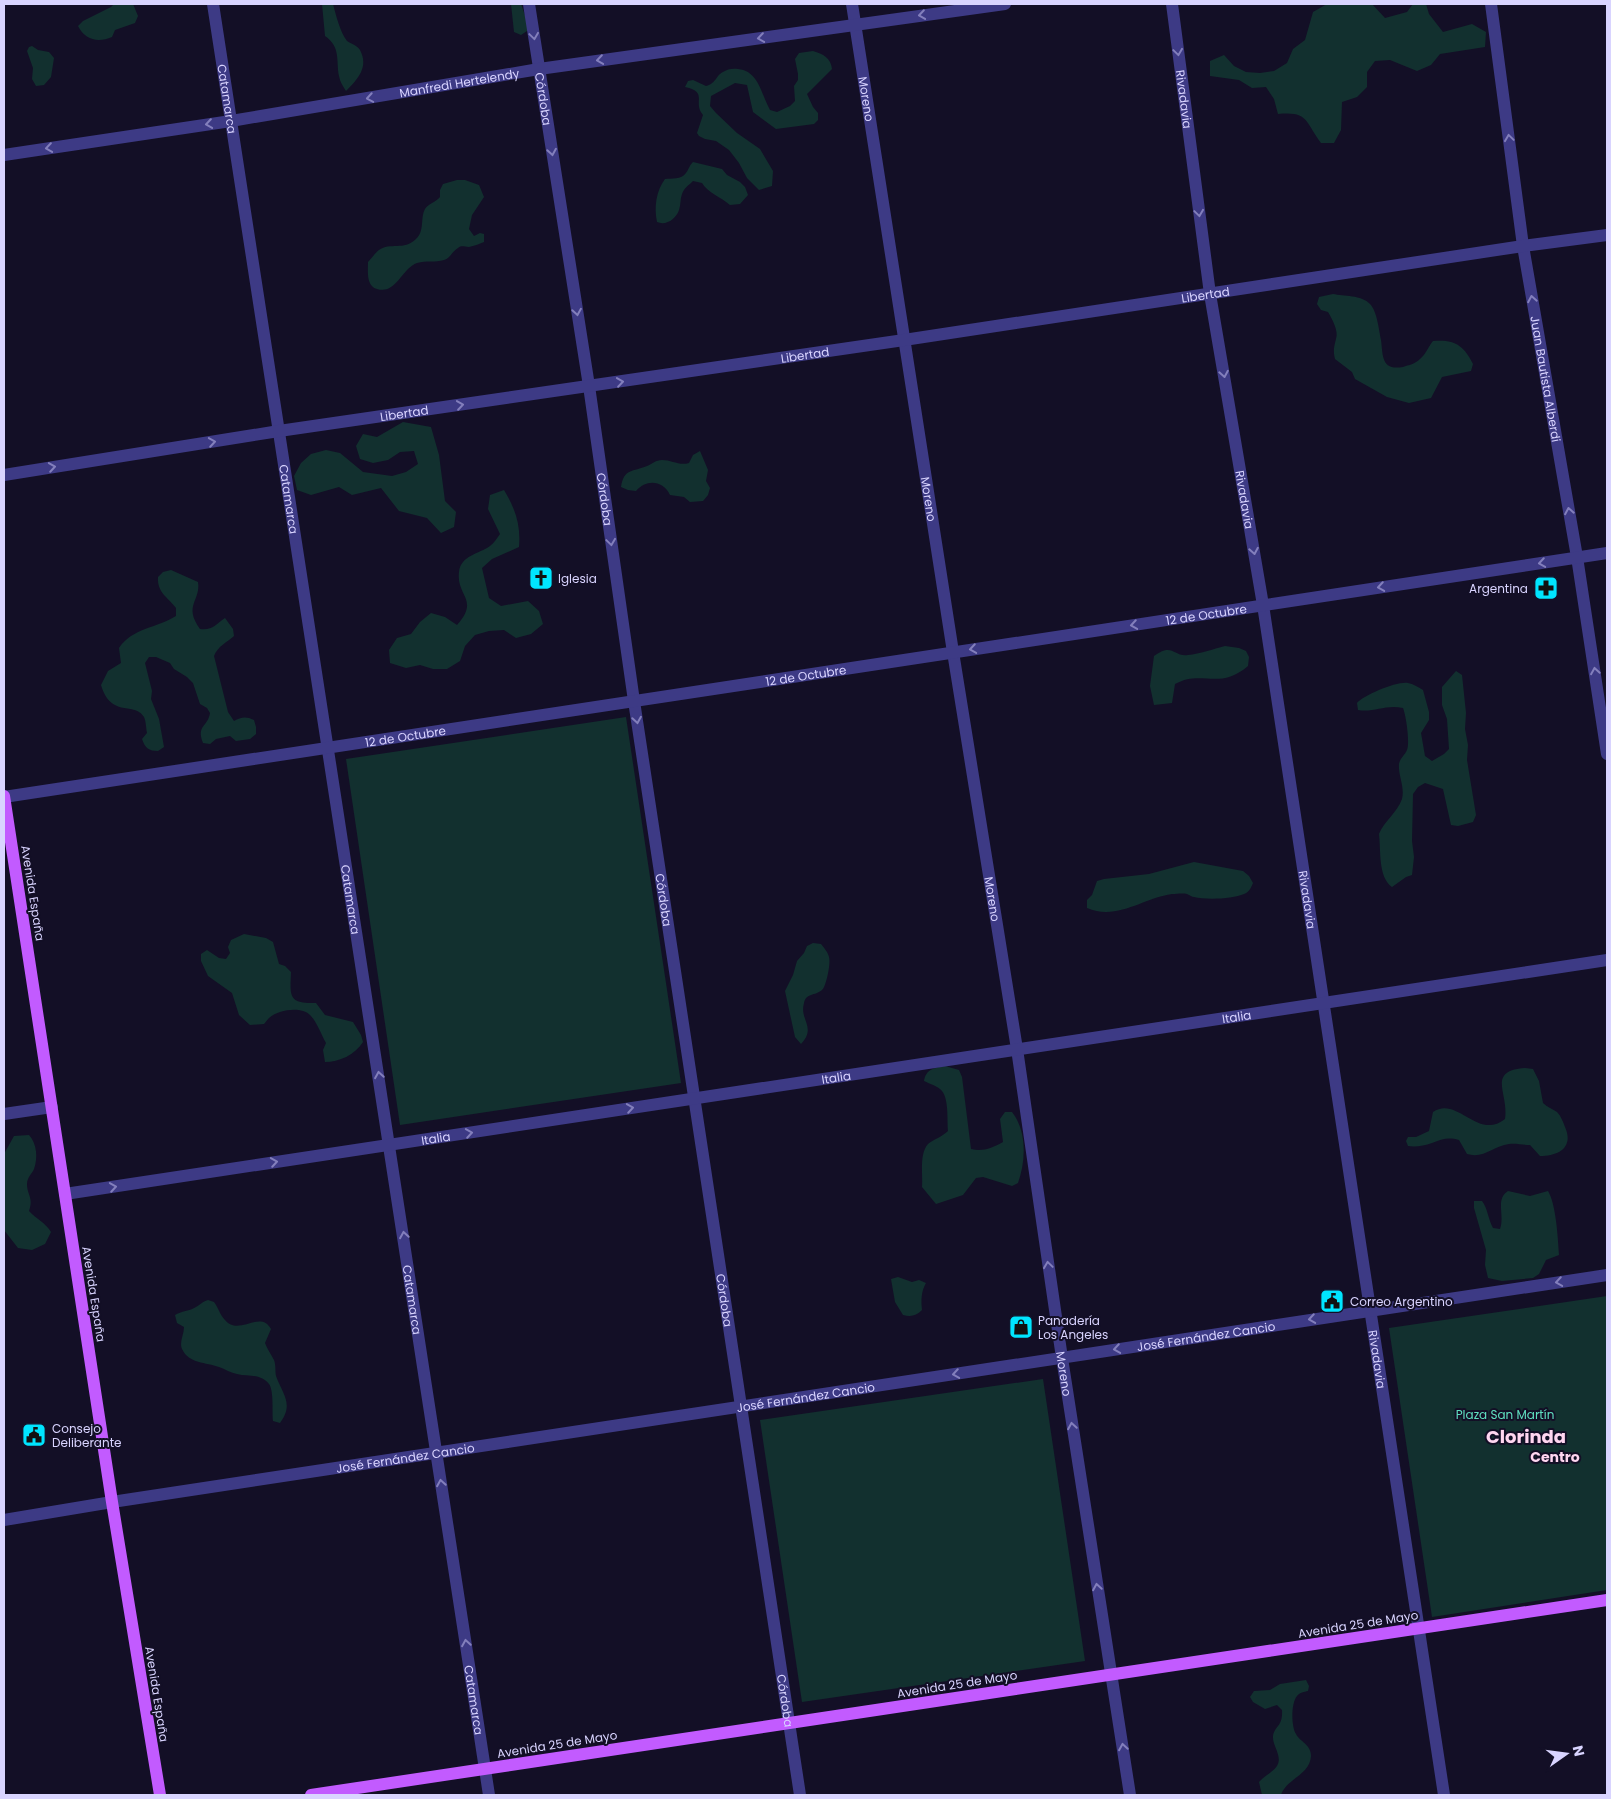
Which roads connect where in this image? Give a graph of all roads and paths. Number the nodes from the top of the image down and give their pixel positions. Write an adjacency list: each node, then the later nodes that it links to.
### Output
1 (213, 4): 9 (street, Catamarca)
2 (529, 4): 8 (street, Córdoba, one-way to 8)
3 (852, 4): 7 (street, Moreno)
4 (1005, 4): 7 (street, Manfredi Hertelendy, one-way to 7)
5 (1172, 4): 13 (street, Rivadavia, one-way to 13)
6 (1491, 4): 12 (street, Juan Bautista Alberdi, one-way to 6)
7 (855, 25): 8 (street, Manfredi Hertelendy, one-way to 8); 14 (street, Moreno)
8 (538, 69): 9 (street, Manfredi Hertelendy, one-way to 9); 15 (street, Córdoba, one-way to 15)
9 (231, 121): 10 (street, Manfredi Hertelendy, one-way to 10); 16 (street, Catamarca)
10 (4, 155)
11 (1607, 235): 12 (street, Libertad)
12 (1523, 246): 13 (street, Libertad); 19 (street, Juan Bautista Alberdi, one-way to 12)
13 (1210, 294): 14 (street, Libertad); 20 (street, Rivadavia, one-way to 20)
14 (904, 340): 15 (street, Libertad, one-way to 14); 21 (street, Moreno)
15 (589, 386): 16 (street, Libertad, one-way to 15); 22 (street, Córdoba, one-way to 22)
16 (279, 431): 17 (street, Libertad, one-way to 16); 23 (street, Catamarca)
17 (4, 475)
18 (1607, 553): 19 (street, 12 de Octubre)
19 (1578, 557): 20 (street, 12 de Octubre, one-way to 20); 24 (street, Juan Bautista Alberdi, one-way to 19)
20 (1263, 605): 21 (street, 12 de Octubre, one-way to 21); 27 (street, Rivadavia)
21 (953, 652): 22 (street, 12 de Octubre); 28 (street, Moreno)
22 (634, 701): 23 (street, 12 de Octubre); 29 (street, Córdoba, one-way to 29)
23 (328, 747): 25 (street, 12 de Octubre); 32 (street, Catamarca, one-way to 23)
24 (1607, 754)
25 (4, 796): 30 (main road, Avenida España)
26 (1607, 960): 27 (street, Italia)
27 (1324, 1003): 28 (street, Italia); 35 (street, Rivadavia)
28 (1017, 1049): 29 (street, Italia); 36 (street, Moreno, one-way to 28)
29 (695, 1098): 32 (street, Italia, one-way to 29); 37 (street, Córdoba)
30 (52, 1107): 31 (street); 33 (main road, Avenida España)
31 (4, 1114)
32 (390, 1145): 33 (street, Italia, one-way to 32); 38 (street, Catamarca, one-way to 32)
33 (65, 1194): 39 (main road, Avenida España)
34 (1607, 1275): 35 (street, José Fernández Cancio, one-way to 35)
35 (1370, 1310): 36 (street, José Fernández Cancio, one-way to 36); 42 (street, Rivadavia)
36 (1062, 1358): 37 (street, José Fernández Cancio, one-way to 37); 43 (street, Moreno, one-way to 36)
37 (741, 1406): 38 (street, José Fernández Cancio); 44 (street, Córdoba)
38 (436, 1453): 39 (street, José Fernández Cancio); 45 (street, Catamarca, one-way to 38)
39 (112, 1502): 40 (street, José Fernández Cancio); 46 (main road, Avenida España)
40 (4, 1520)
41 (1607, 1600): 42 (main road, Avenida 25 de Mayo)
42 (1418, 1628): 43 (main road, Avenida 25 de Mayo); 51 (street, Rivadavia)
43 (1111, 1675): 44 (main road, Avenida 25 de Mayo); 50 (street, Moreno, one-way to 43)
44 (789, 1723): 45 (main road, Avenida 25 de Mayo); 49 (street, Córdoba)
45 (485, 1769): 47 (main road, Avenida 25 de Mayo); 48 (street, Catamarca)
46 (160, 1795)
47 (311, 1795)
48 (489, 1795)
49 (800, 1795)
50 (1130, 1795)
51 (1444, 1795)

